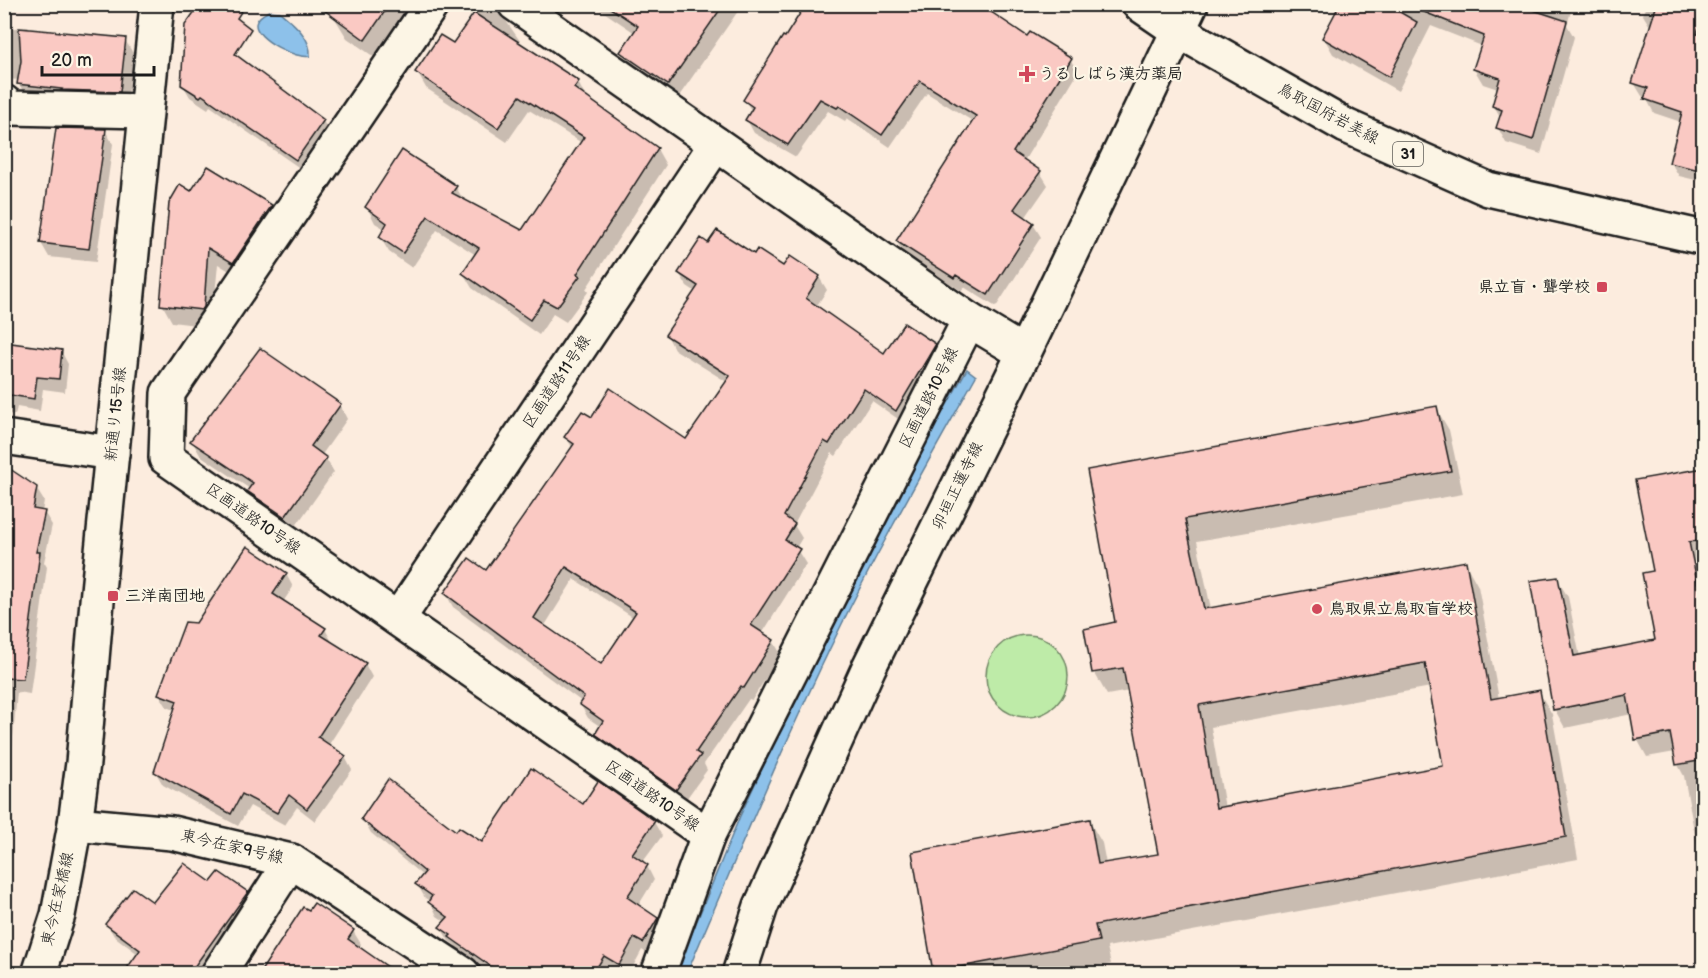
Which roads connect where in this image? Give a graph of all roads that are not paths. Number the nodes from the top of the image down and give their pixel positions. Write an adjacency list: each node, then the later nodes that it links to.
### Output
1 (157, 4): 7 (street, 新通り15号線)
2 (432, 4): 14 (street, 区画道路10号線)
3 (515, 4): 8 (street)
4 (1139, 4): 5 (street, 鳥取国府岩美線 / 31)
5 (1184, 17): 9 (street, 鳥取国府岩美線 / 31); 11 (street, 卯垣正蓮寺線)
6 (4, 102): 7 (street)
7 (146, 111): 13 (street, 新通り15号線)
8 (716, 144): 10 (street); 14 (street, 区画道路11号線)
9 (1704, 238)
10 (969, 320): 11 (street); 16 (street, 区画道路10号線)
11 (1024, 353): 22 (street, 卯垣正蓮寺線)
12 (4, 437): 13 (street)
13 (112, 453): 15 (street, 新通り15号線)
14 (398, 619): 16 (street, 区画道路10号線)
15 (75, 824): 17 (street, 東今在家9号線); 18 (street, 東今在家橋線)
16 (708, 835): 21 (street)
17 (291, 861): 19 (street, 東今在家9号線); 20 (street)
18 (39, 974)
19 (218, 974)
20 (463, 974)
21 (658, 974)
22 (739, 974)

